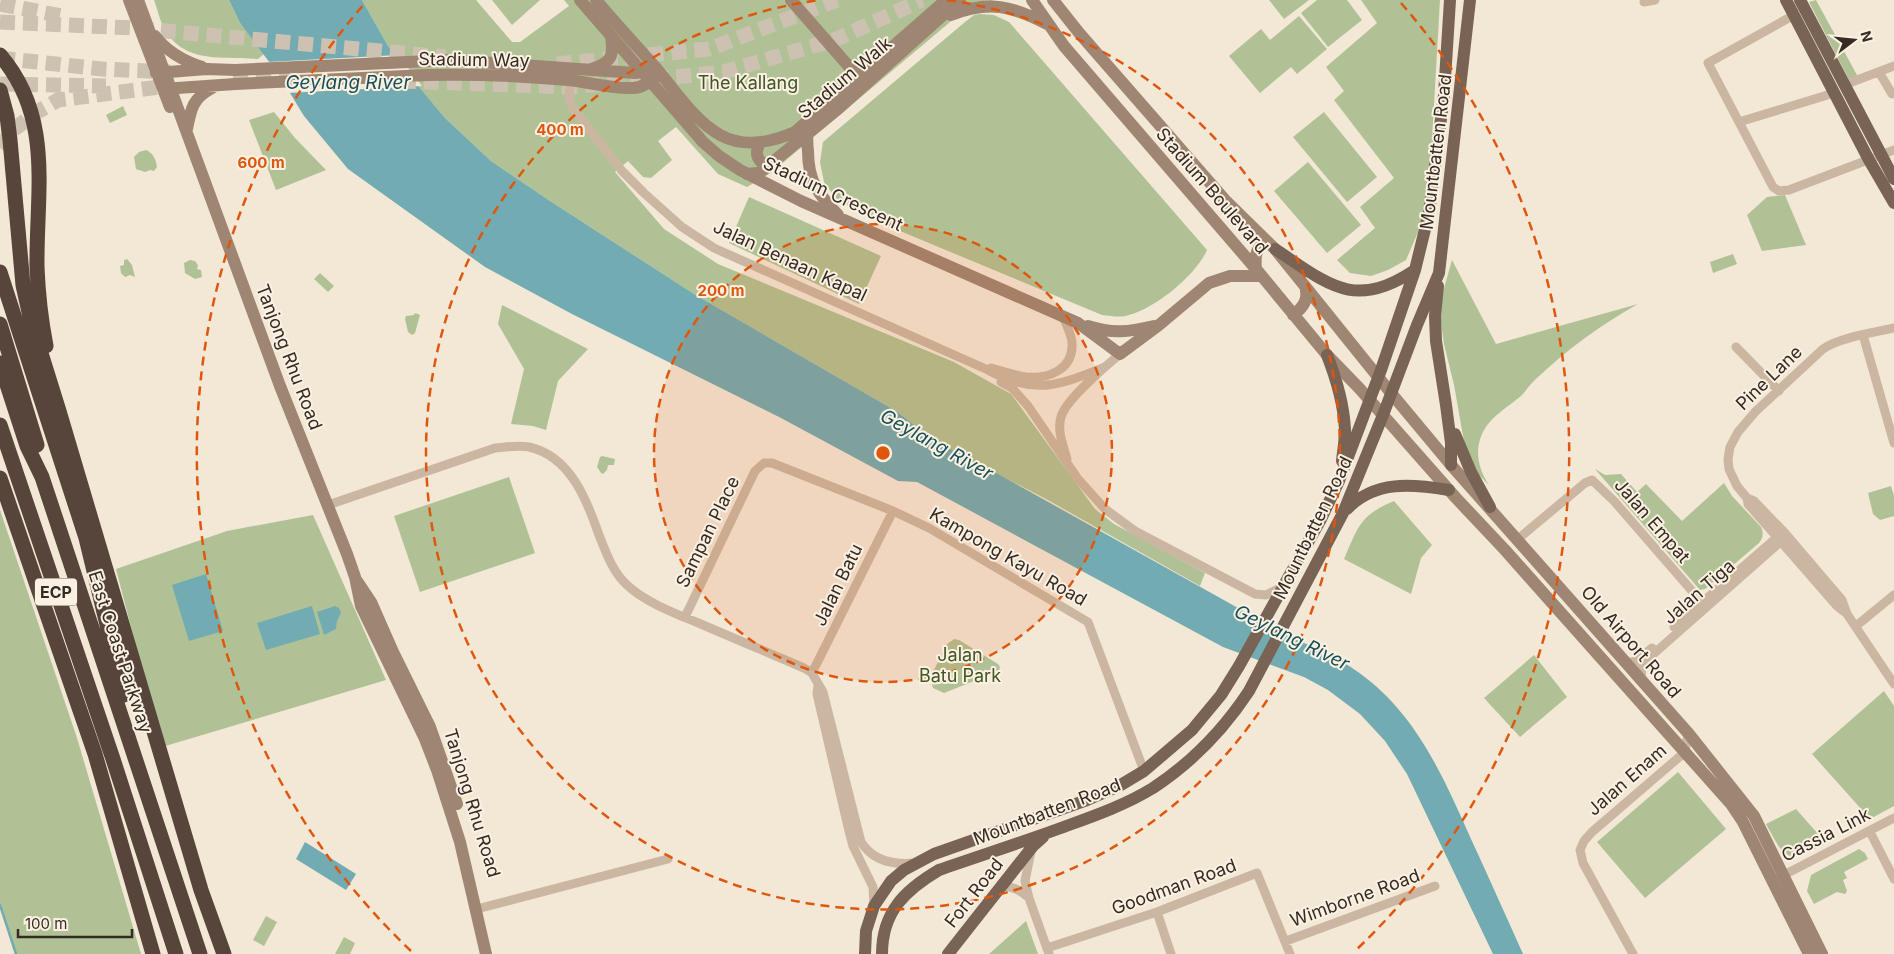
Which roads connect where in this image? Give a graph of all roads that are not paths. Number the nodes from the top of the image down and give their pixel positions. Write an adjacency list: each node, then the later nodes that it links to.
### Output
1 (129, 0): 29 (street, Tanjong Rhu Road)
2 (138, 0): 20 (street, Tanjong Rhu Road)
3 (580, 0): 22 (street, Stadium Crescent)
4 (596, 0): 27 (street, Stadium Walk)
5 (791, 0): 30 (street, Stadium Walk)
6 (946, 0): 30 (street, Stadium Walk)
7 (960, 0): 19 (street, Stadium Walk)
8 (1032, 0): 18 (street, Stadium Boulevard)
9 (1053, 0): 21 (street, Stadium Boulevard)
10 (1060, 0): 21 (street)
11 (1450, 0): 51 (main road, Mountbatten Road)
12 (1470, 0): 54 (main road, Mountbatten Road)
13 (1655, 0): 16 (street)
14 (1786, 0): 17 (main road)
15 (1802, 1): 34 (main road)
16 (1644, 2)
17 (1794, 15): 34 (main road); 38 (street)
18 (1049, 25): 19 (street); 53 (street, Stadium Boulevard)
19 (930, 27): 40 (street, Stadium Walk)
20 (149, 29): 25 (street); 29 (street, Tanjong Rhu Road)
21 (1080, 34): 50 (street, Stadium Boulevard)
22 (611, 36): 26 (street); 27 (street, Stadium Crescent)
23 (0, 55): 74 (highway)
24 (1894, 66): 28 (street)
25 (207, 69): 26 (street, Stadium Way); 29 (street, Stadium Way)
26 (589, 69): 27 (street, Stadium Way)
27 (651, 72): 31 (street, Stadium Way); 41 (street, Stadium Walk); 46 (street, Stadium Crescent)
28 (1879, 72): 34 (street); 36 (street)
29 (161, 73): 33 (street, Tanjong Rhu Road)
30 (858, 77): 37 (street, Stadium Walk)
31 (570, 80): 32 (street, Stadium Way, bridge); 67 (street, Jalan Benaan Kapal)
32 (216, 85): 33 (street, Stadium Way); 39 (street)
33 (166, 89): 39 (street, Tanjong Rhu Road); 42 (street, Tanjong Rhu Road)
34 (1839, 89): 38 (street); 44 (main road)
35 (0, 90): 74 (highway)
36 (1892, 94)
37 (810, 119): 40 (street); 41 (street, Stadium Walk)
38 (1739, 122): 44 (street)
39 (187, 129): 42 (street, Tanjong Rhu Road)
40 (807, 133): 45 (street, Stadium Walk); 49 (street)
41 (760, 143): 45 (street)
42 (193, 148): 85 (street, Tanjong Rhu Road)
43 (1894, 150): 44 (street)
44 (1875, 157): 47 (main road); 48 (main road)
45 (772, 163): 46 (street, Stadium Walk)
46 (747, 174): 49 (street, Stadium Crescent)
47 (1894, 179)
48 (1894, 203)
49 (843, 221): 57 (street, Stadium Crescent)
50 (1272, 246): 51 (main road); 53 (street); 55 (street, Stadium Boulevard)
51 (1415, 270): 69 (main road, Mountbatten Road)
52 (0, 272): 102 (highway)
53 (1259, 272): 56 (street, Stadium Boulevard); 60 (street)
54 (1439, 273): 71 (main road, Mountbatten Road); 73 (main road)
55 (1304, 284): 56 (street); 69 (street, Stadium Boulevard)
56 (1293, 314): 65 (street, Stadium Boulevard)
57 (1063, 316): 58 (street, Stadium Crescent); 67 (street)
58 (1078, 323): 60 (street); 64 (street, Stadium Crescent)
59 (0, 324): 81 (highway)
60 (1159, 325): 64 (street, Jalan Benaan Kapal)
61 (1894, 328): 62 (street, Pine Lane)
62 (1863, 336): 70 (street, Pine Lane); 77 (street)
63 (1736, 347): 70 (street)
64 (1120, 354): 68 (street, Jalan Benaan Kapal)
65 (1327, 355): 72 (street, Stadium Boulevard); 83 (main road)
66 (0, 363): 81 (highway, East Coast Parkway / ECP)
67 (976, 365): 68 (street, Jalan Benaan Kapal); 80 (street, Jalan Benaan Kapal)
68 (1105, 366): 80 (street, Jalan Benaan Kapal)
69 (1378, 377): 71 (street, Old Airport Road); 72 (main road, Mountbatten Road)
70 (1779, 391): 89 (street, Pine Lane)
71 (1391, 393): 75 (main road, Mountbatten Road); 79 (street, Old Airport Road)
72 (1370, 400): 75 (street, Old Airport Road); 83 (main road, Mountbatten Road)
73 (1446, 405): 79 (main road); 86 (main road)
74 (60, 411): 125 (highway)
75 (1383, 415): 84 (street, Old Airport Road); 88 (main road, Mountbatten Road)
76 (0, 425): 123 (highway, ECP)
77 (1894, 443)
78 (764, 463): 87 (street, Kampong Kayu Road); 94 (street, Sampan Place)
79 (1451, 465): 86 (street, Old Airport Road)
80 (1070, 466): 91 (street, Jalan Benaan Kapal)
81 (42, 477): 102 (highway, East Coast Parkway / ECP)
82 (0, 478): 122 (highway)
83 (1339, 481): 91 (main road, Mountbatten Road)
84 (1449, 490): 88 (main road); 103 (street, Old Airport Road)
85 (328, 505): 94 (street); 117 (street, Tanjong Rhu Road)
86 (1490, 507): 90 (street, Old Airport Road)
87 (893, 511): 97 (street, Jalan Batu); 104 (street, Kampong Kayu Road)
88 (1343, 513): 106 (main road, Mountbatten Road)
89 (1783, 537): 93 (street, Jalan Tiga); 95 (street, Pine Lane)
90 (1518, 539): 93 (street, Jalan Empat); 96 (street, Old Airport Road)
91 (1284, 586): 104 (main road, Mountbatten Road)
92 (1894, 595): 95 (street)
93 (1704, 604): 96 (street, Jalan Tiga); 98 (street, Jalan Tiga)
94 (685, 617): 97 (street)
95 (1856, 626): 99 (street, Pine Lane)
96 (1627, 664): 98 (street, Old Airport Road)
97 (812, 673): 100 (street)
98 (1641, 679): 101 (street, Old Airport Road)
99 (1894, 684)
100 (818, 685): 110 (street); 116 (street)
101 (1688, 733): 103 (street, Jalan Enam); 111 (street, Old Airport Road)
102 (130, 743): 124 (highway, East Coast Parkway / ECP)
103 (1685, 752): 111 (street, Old Airport Road); 134 (street, Jalan Enam)
104 (1144, 771): 110 (main road, Mountbatten Road)
105 (1894, 818): 107 (street, Cassia Link)
106 (1049, 832): 108 (main road, Fort Road); 130 (main road, Mountbatten Road)
107 (1870, 832): 111 (street, Cassia Link); 112 (street)
108 (1033, 846): 113 (main road, Fort Road); 115 (street)
109 (668, 859): 117 (street)
110 (916, 862): 116 (main road, Mountbatten Road)
111 (1777, 878): 135 (street, Old Airport Road); 136 (street, Old Airport Road)
112 (1894, 878)
113 (1002, 886): 115 (street); 131 (main road, Fort Road)
114 (1435, 886): 120 (street, Wimborne Road)
115 (1029, 898): 121 (street)
116 (874, 906): 119 (main road, Mountbatten Road)
117 (481, 908): 126 (street, Tanjong Rhu Road); 127 (street, Tanjong Rhu Road)
118 (1157, 912): 120 (street, Goodman Road); 121 (street, Goodman Road); 132 (street)
119 (866, 931): 128 (main road); 129 (main road, Mountbatten Road)
120 (1286, 941): 133 (street, Goodman Road)
121 (1048, 951)
122 (153, 954)
123 (176, 954)
124 (200, 954)
125 (224, 954)
126 (486, 954)
127 (494, 954)
128 (855, 954)
129 (865, 954)
130 (882, 954)
131 (948, 954)
132 (1171, 954)
133 (1290, 954)
134 (1633, 954)
135 (1809, 954)
136 (1822, 954)

